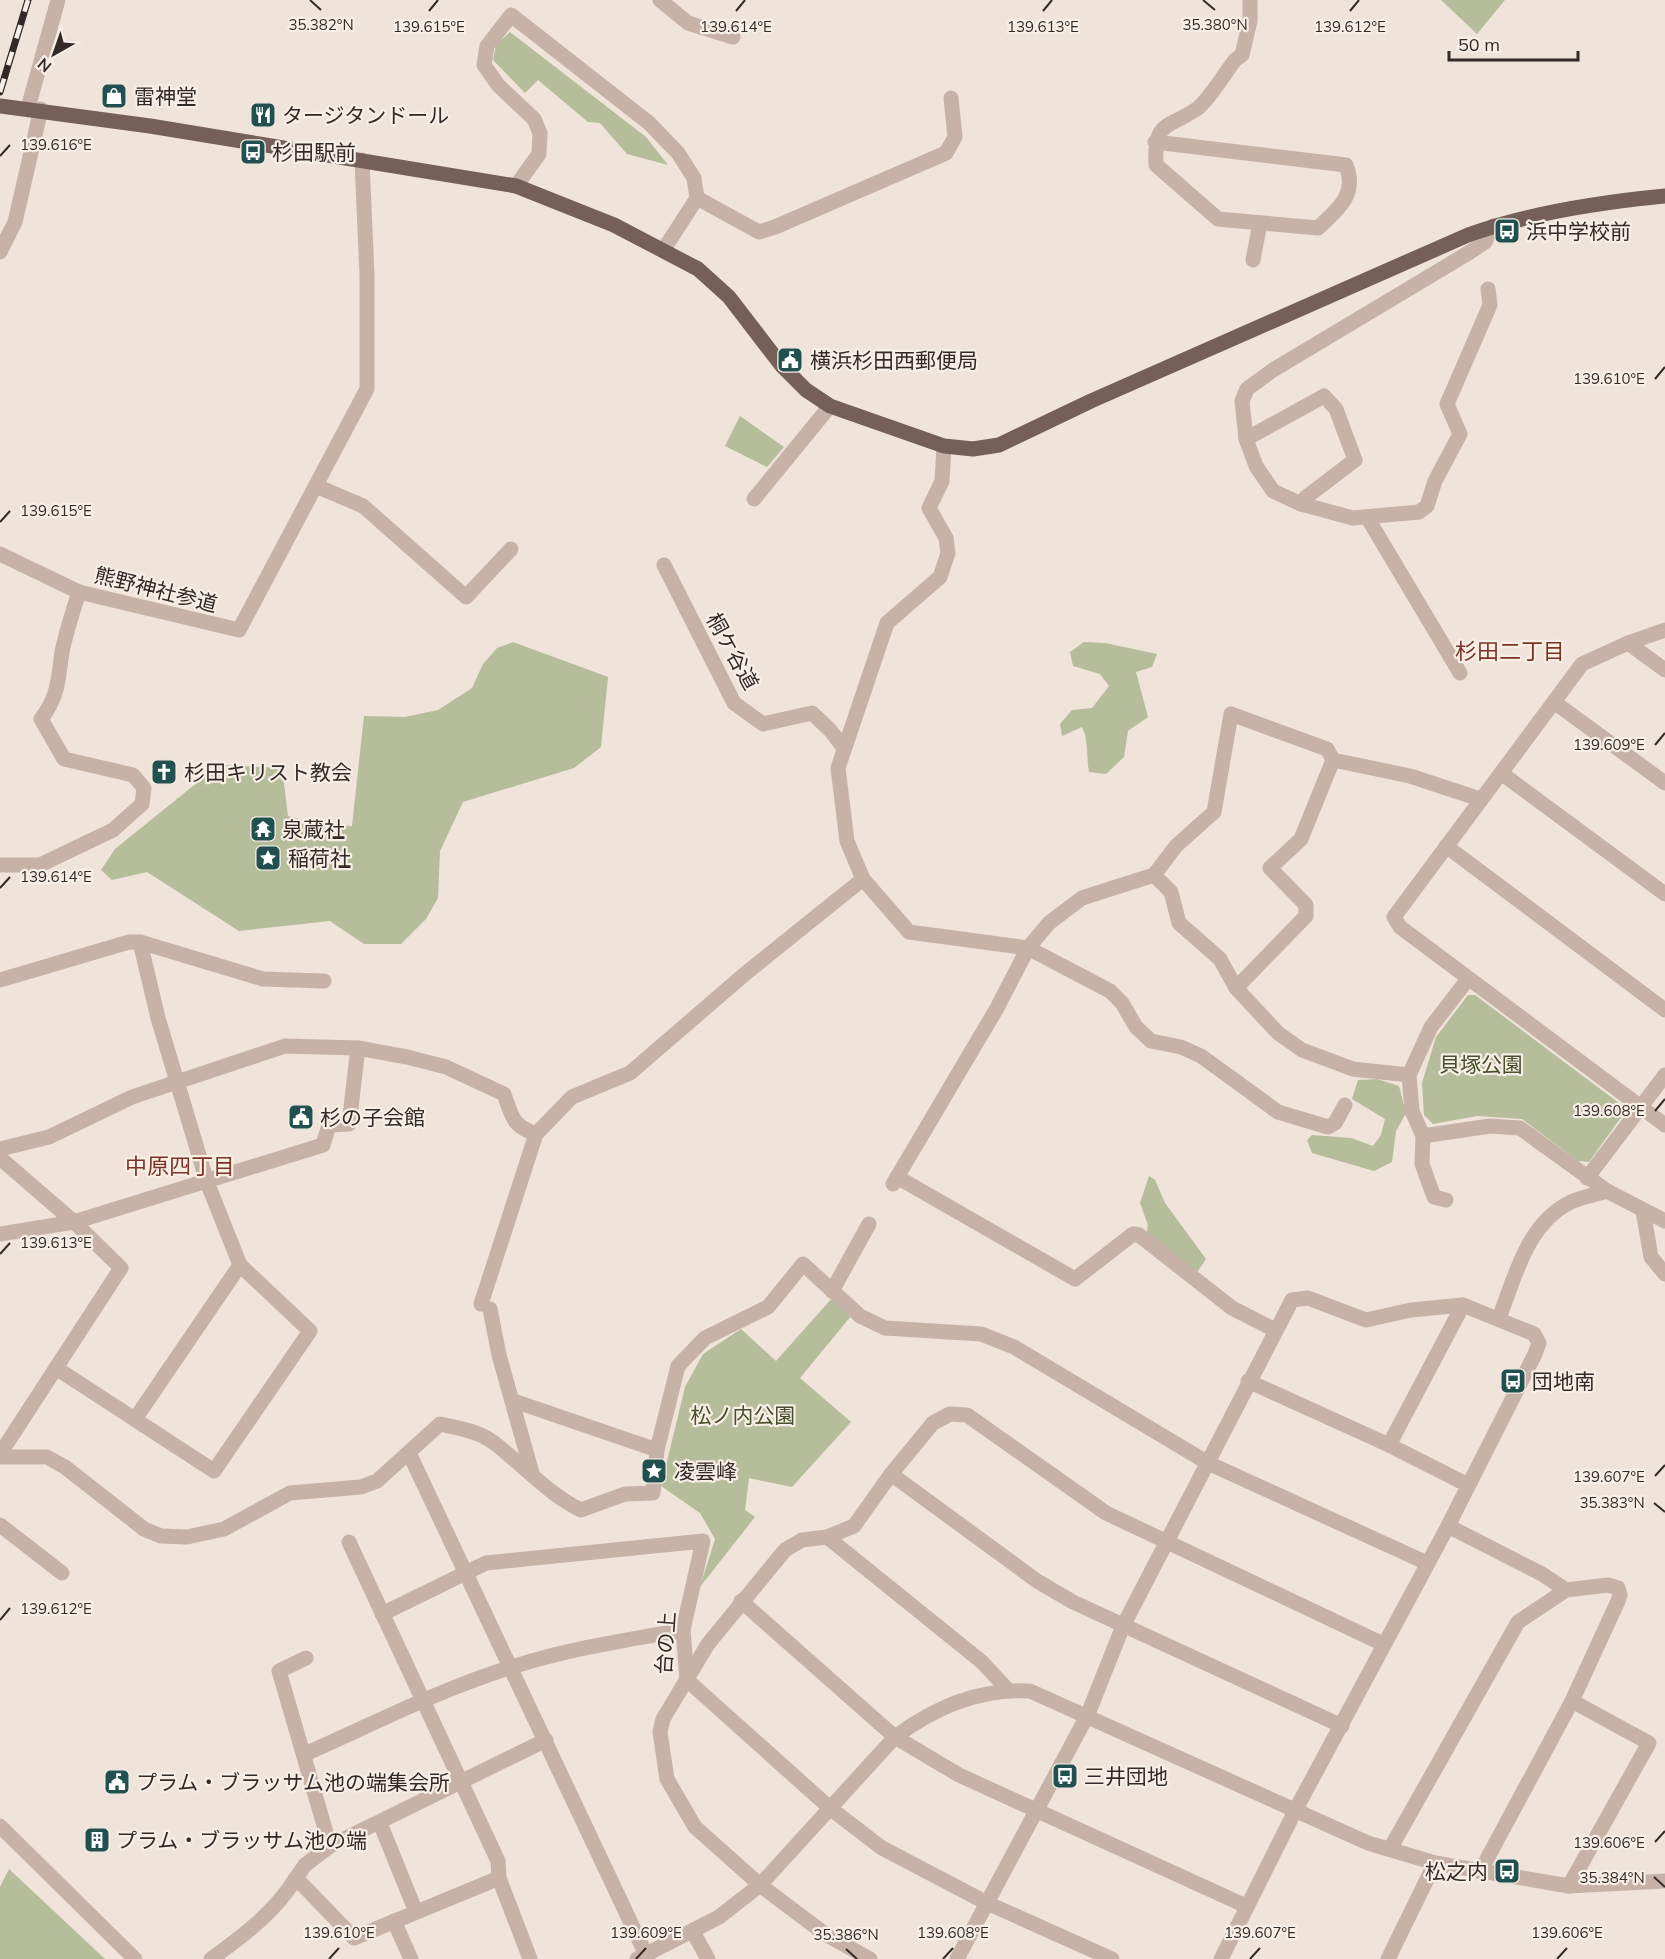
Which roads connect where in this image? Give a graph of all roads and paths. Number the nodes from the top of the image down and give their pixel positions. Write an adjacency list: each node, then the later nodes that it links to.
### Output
1 (58, 0): 7 (street)
2 (660, 0): 4 (street)
3 (1250, 0): 8 (street)
4 (733, 37)
5 (951, 98): 12 (street)
6 (0, 106): 7 (main road)
7 (34, 109): 9 (main road); 16 (street)
8 (1155, 142): 13 (street); 13 (street)
9 (362, 160): 10 (main road); 22 (street)
10 (516, 186): 12 (street); 15 (main road)
11 (1665, 196): 14 (main road)
12 (697, 198): 15 (street)
13 (1260, 223): 17 (street)
14 (1493, 226): 20 (street); 21 (main road)
15 (664, 249): 19 (main road)
16 (0, 252)
17 (1253, 260)
18 (1488, 289): 25 (street)
19 (830, 406): 21 (main road); 23 (street)
20 (1246, 439): 24 (street); 24 (street)
21 (944, 446): 35 (street)
22 (316, 486): 26 (street); 29 (street, 熊野神社参道)
23 (754, 499)
24 (1301, 504): 25 (street)
25 (1367, 517): 33 (street)
26 (511, 549)
27 (0, 554): 29 (street, 熊野神社参道)
28 (664, 565): 35 (street, 桐ケ谷道)
29 (79, 592): 41 (street)
30 (1665, 630): 31 (street)
31 (1628, 643): 32 (street); 34 (street)
32 (1665, 670)
33 (1460, 673)
34 (1554, 702): 37 (street); 38 (street)
35 (843, 747): 43 (street)
36 (1333, 760): 39 (street); 42 (street); 50 (street)
37 (1501, 773): 39 (street); 44 (street)
38 (1665, 783)
39 (1480, 799): 40 (street)
40 (1446, 846): 47 (street); 51 (street)
41 (0, 865)
42 (1154, 875): 46 (street); 50 (street)
43 (863, 879): 46 (street); 59 (street)
44 (1665, 894)
45 (140, 942): 48 (street); 49 (street); 55 (street)
46 (1028, 948): 56 (street); 77 (street)
47 (1468, 979): 53 (street); 57 (street)
48 (0, 980)
49 (324, 981)
50 (1236, 988): 53 (street)
51 (1665, 1010)
52 (358, 1048): 55 (street); 59 (street); 64 (street)
53 (1409, 1075): 60 (street)
54 (1665, 1075): 57 (street)
55 (178, 1080): 61 (street); 64 (street)
56 (1344, 1105)
57 (1641, 1107): 58 (street); 63 (street)
58 (1665, 1125)
59 (536, 1134): 80 (street)
60 (1423, 1136): 63 (street); 66 (street)
61 (0, 1149)
62 (0, 1158): 69 (street)
63 (1587, 1178): 65 (street)
64 (207, 1182): 69 (street); 72 (street)
65 (1607, 1191): 67 (street); 76 (street)
66 (1446, 1200)
67 (1643, 1210): 68 (street); 73 (street)
68 (1665, 1221)
69 (74, 1222): 71 (street); 78 (street)
70 (869, 1224): 74 (street)
71 (0, 1234)
72 (240, 1265): 81 (street); 81 (street)
73 (1665, 1274)
74 (832, 1291): 83 (street); 86 (street)
75 (1463, 1305): 76 (street); 77 (street); 82 (street)
76 (1499, 1318): 90 (street)
77 (1275, 1330): 79 (street)
78 (56, 1368): 81 (street); 85 (street)
79 (1248, 1381): 82 (street); 86 (street)
80 (514, 1401): 83 (street); 87 (street)
81 (135, 1419)
82 (1389, 1445): 90 (street)
83 (657, 1450): 87 (street)
84 (409, 1453): 87 (street); 91 (street); 98 (street)
85 (0, 1455): 91 (street)
86 (1208, 1462): 96 (street); 97 (street)
87 (532, 1473)
88 (891, 1474): 94 (street); 96 (street); 103 (street)
89 (347, 1478): 91 (street)
90 (1468, 1485): 93 (street)
91 (361, 1487)
92 (0, 1525): 99 (street)
93 (1448, 1526): 97 (street); 100 (street)
94 (828, 1537): 101 (street); 109 (street)
95 (349, 1542): 102 (street)
96 (1165, 1542): 103 (street); 105 (street)
97 (1427, 1563): 105 (street)
98 (466, 1571): 102 (street); 104 (street, 台の上); 107 (street)
99 (62, 1573)
100 (1566, 1590): 111 (street); 124 (street)
101 (741, 1601): 108 (street); 114 (street)
102 (382, 1614): 110 (street)
103 (1123, 1626): 112 (street); 113 (street)
104 (683, 1630): 107 (street); 108 (street, 台の上)
105 (1383, 1644): 113 (street)
106 (306, 1658): 116 (street)
107 (512, 1666): 110 (street); 115 (street)
108 (687, 1680): 118 (street); 130 (street, 台の上)
109 (1008, 1689): 112 (street); 114 (street)
110 (425, 1700): 116 (street); 117 (street)
111 (1572, 1701): 126 (street); 131 (street)
112 (1088, 1714): 119 (street); 120 (street)
113 (1342, 1726): 119 (street)
114 (895, 1737): 118 (street); 120 (street)
115 (546, 1740): 117 (street); 137 (street)
116 (305, 1755): 123 (street)
117 (461, 1781): 121 (street); 128 (street)
118 (831, 1809): 130 (street); 132 (street)
119 (1296, 1809): 124 (street); 133 (street)
120 (1038, 1812): 132 (street); 133 (street)
121 (380, 1823): 123 (street); 134 (street)
122 (0, 1826): 138 (street)
123 (330, 1845): 127 (street)
124 (1390, 1849): 125 (street)
125 (1435, 1863): 126 (street); 147 (street)
126 (1480, 1872): 131 (street)
127 (296, 1878): 135 (street); 139 (street)
128 (499, 1878): 134 (street); 141 (street)
129 (1665, 1881): 131 (street)
130 (760, 1885): 136 (street); 143 (street, 台の上)
131 (1569, 1886)
132 (987, 1903): 144 (street); 145 (street)
133 (1246, 1906): 146 (street)
134 (416, 1912): 135 (street)
135 (394, 1921): 140 (street)
136 (693, 1932): 137 (street); 142 (street)
137 (644, 1958)
138 (135, 1959)
139 (211, 1959)
140 (411, 1959)
141 (530, 1959)
142 (708, 1959)
143 (870, 1959)
144 (957, 1959)
145 (1112, 1959)
146 (1221, 1959)
147 (1388, 1959)

